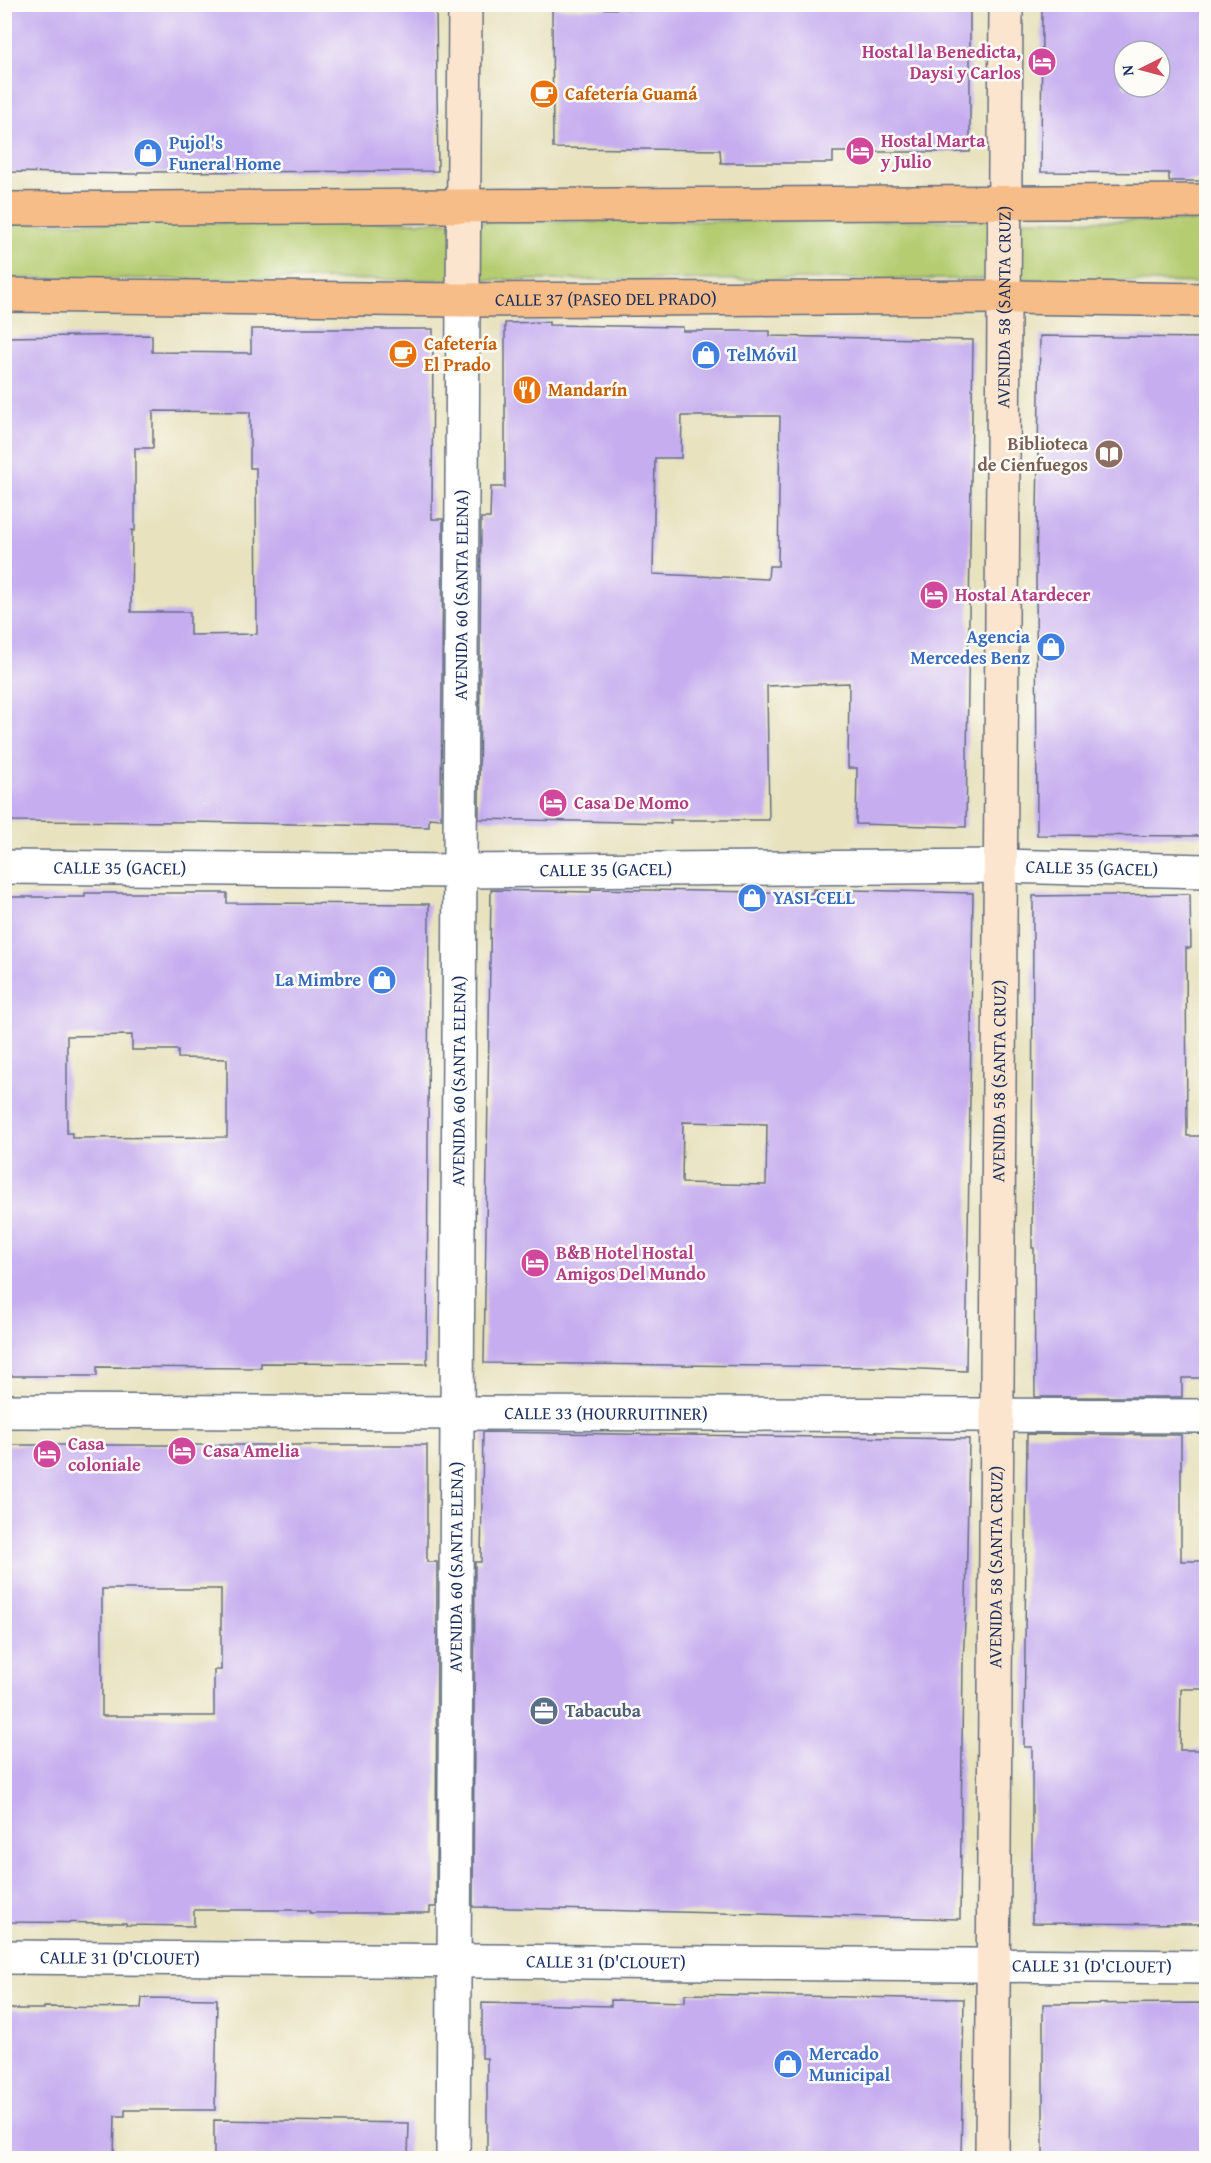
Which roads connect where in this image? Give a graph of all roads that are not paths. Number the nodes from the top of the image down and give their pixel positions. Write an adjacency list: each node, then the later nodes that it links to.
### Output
1 (465, 4): 5 (main road, AVENIDA 60 (SANTA ELENA))
2 (1006, 4): 3 (main road, AVENIDA 58 (SANTA CRUZ))
3 (1005, 201): 4 (main road); 5 (main road); 8 (main road, AVENIDA 58 (SANTA CRUZ))
4 (1206, 201)
5 (464, 206): 6 (main road); 9 (main road, AVENIDA 60 (SANTA ELENA))
6 (4, 209)
7 (4, 295): 9 (main road, CALLE 37 (PASEO DEL PRADO))
8 (1004, 297): 9 (main road, CALLE 37 (PASEO DEL PRADO)); 10 (main road, CALLE 37 (PASEO DEL PRADO)); 11 (main road, AVENIDA 58 (SANTA CRUZ))
9 (463, 300): 13 (street, AVENIDA 60 (SANTA ELENA))
10 (1206, 300)
11 (1000, 866): 13 (street, CALLE 35 (GACEL)); 14 (street, CALLE 35 (GACEL)); 17 (main road, AVENIDA 58 (SANTA CRUZ))
12 (4, 867): 13 (street, CALLE 35 (GACEL))
13 (460, 871): 16 (street, AVENIDA 60 (SANTA ELENA))
14 (1206, 871)
15 (4, 1411): 16 (street, CALLE 33 (HOURRUITINER))
16 (458, 1412): 17 (street, CALLE 33 (HOURRUITINER)); 20 (street, AVENIDA 60 (SANTA ELENA))
17 (996, 1415): 18 (street, CALLE 33 (HOURRUITINER)); 21 (main road, AVENIDA 58 (SANTA CRUZ))
18 (1206, 1416)
19 (4, 1957): 20 (street, CALLE 31 (D'CLOUET))
20 (454, 1960): 21 (street, CALLE 31 (D'CLOUET)); 23 (street, AVENIDA 60 (SANTA ELENA))
21 (993, 1966): 22 (street, CALLE 31 (D'CLOUET)); 24 (main road, AVENIDA 58 (SANTA CRUZ))
22 (1206, 1967)
23 (453, 2158)
24 (992, 2158)

